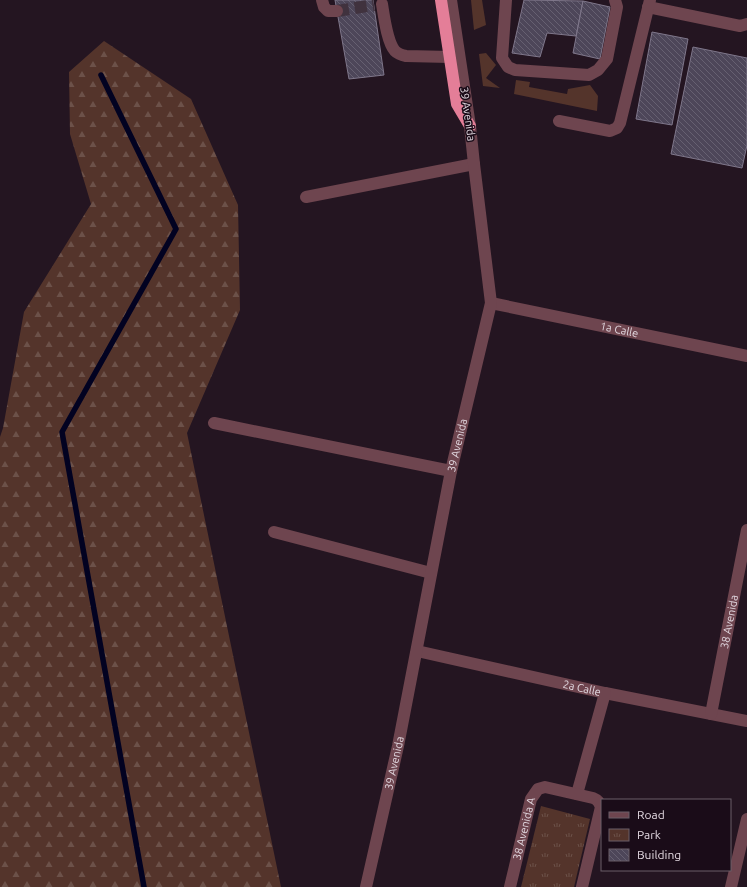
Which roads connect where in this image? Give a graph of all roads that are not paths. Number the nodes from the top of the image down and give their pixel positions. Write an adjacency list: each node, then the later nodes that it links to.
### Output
1 (322, 0): 8 (street)
2 (441, 0): 10 (highway)
3 (451, 0): 12 (street, 39 Avenida)
4 (506, 0): 5 (street)
5 (615, 0)
6 (379, 3): 10 (street)
7 (649, 3): 9 (street); 11 (street)
8 (337, 12)
9 (747, 24)
10 (450, 57): 12 (highway)
11 (559, 120)
12 (470, 126): 13 (street, 39 Avenida)
13 (474, 164): 14 (street); 15 (street, 39 Avenida)
14 (306, 197)
15 (491, 302): 16 (street, 1a Calle); 18 (street, 39 Avenida)
16 (747, 356)
17 (214, 423): 18 (street)
18 (452, 470): 21 (street, 39 Avenida)
19 (747, 530): 24 (street, 38 Avenida)
20 (274, 532): 21 (street)
21 (431, 573): 22 (street, 39 Avenida)
22 (417, 651): 23 (street, 2a Calle); 28 (street, 39 Avenida)
23 (606, 692): 24 (street, 2a Calle); 26 (street)
24 (711, 714): 25 (street, 2a Calle)
25 (747, 721)
26 (577, 794): 29 (street, 38 Avenida A); 30 (street, 38 Avenida A)
27 (747, 819): 31 (street)
28 (366, 887)
29 (510, 887)
30 (582, 887)
31 (732, 887)

